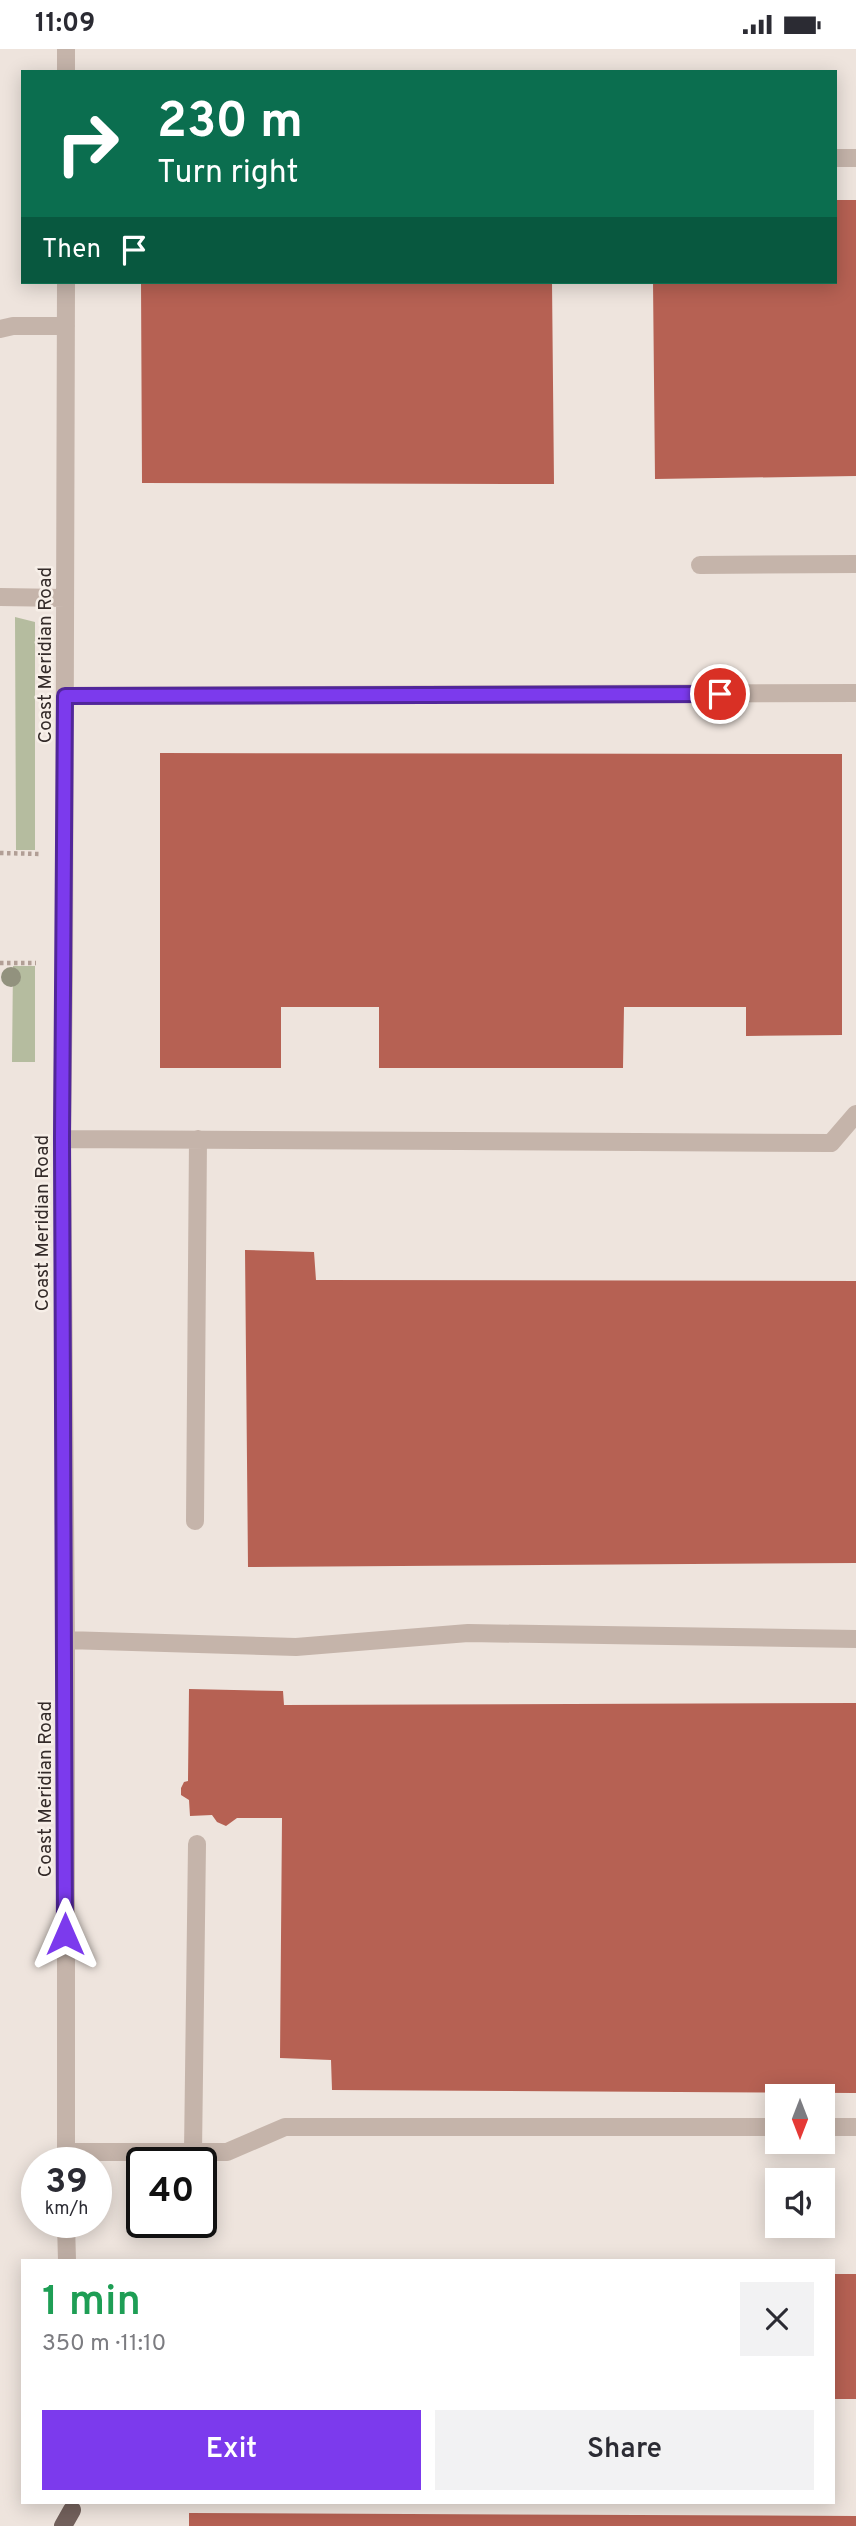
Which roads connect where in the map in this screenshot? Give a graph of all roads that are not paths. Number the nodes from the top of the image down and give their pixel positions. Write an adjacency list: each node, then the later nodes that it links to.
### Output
1 (66, 49): 2 (street)
2 (66, 70)
3 (837, 158): 4 (street)
4 (856, 158)
5 (66, 284): 6 (street, Coast Meridian Road)
6 (66, 326): 7 (street); 11 (street, Coast Meridian Road)
7 (0, 329)
8 (856, 564): 9 (street)
9 (700, 565)
10 (0, 597): 11 (street)
11 (65, 598): 13 (street, Coast Meridian Road)
12 (856, 693): 13 (street)
13 (65, 696): 15 (street, Coast Meridian Road)
14 (856, 1114): 16 (street)
15 (62, 1139): 16 (street); 19 (street, Coast Meridian Road)
16 (198, 1139): 17 (street)
17 (195, 1521)
18 (856, 1639): 19 (street)
19 (66, 1640): 24 (street, Coast Meridian Road)
20 (197, 1844): 25 (street)
21 (765, 2127): 26 (street)
22 (835, 2127): 23 (street)
23 (856, 2127)
24 (66, 2147)
25 (193, 2147)
26 (217, 2151)
27 (66, 2238): 28 (street)
28 (66, 2259)
29 (72, 2513): 30 (main road)
30 (63, 2526)

